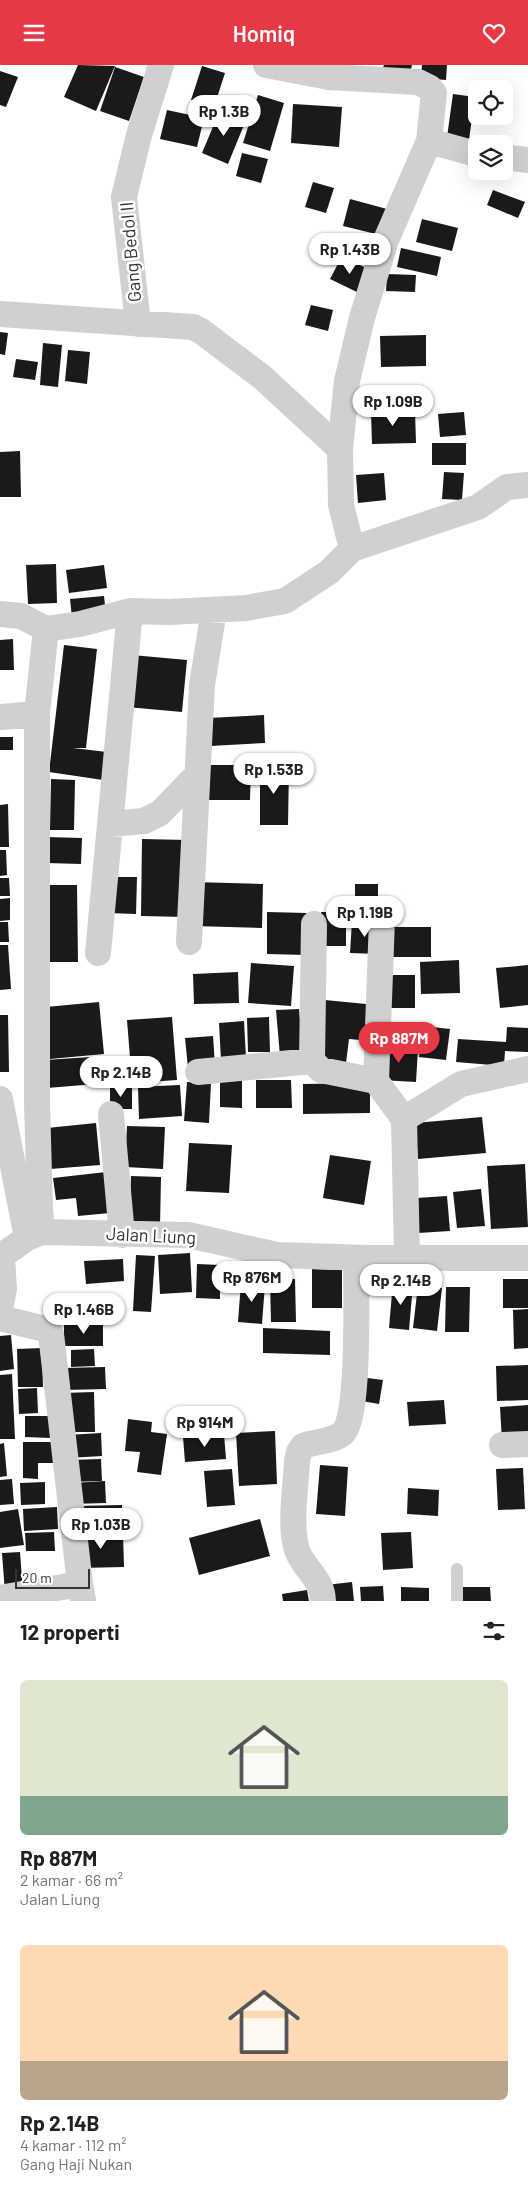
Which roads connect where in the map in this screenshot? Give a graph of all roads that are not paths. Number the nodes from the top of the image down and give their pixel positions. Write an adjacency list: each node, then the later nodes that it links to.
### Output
1 (161, 65): 10 (street, Gang Bedol II)
2 (266, 65): 3 (street)
3 (330, 71): 4 (street)
4 (419, 74): 5 (street)
5 (429, 141): 6 (street); 11 (street)
6 (468, 153)
7 (513, 158): 8 (street)
8 (528, 160)
9 (0, 314): 10 (street)
10 (138, 324): 11 (street)
11 (340, 449): 13 (street)
12 (528, 485): 13 (street)
13 (352, 549): 14 (street)
14 (214, 610): 15 (street); 20 (street)
15 (130, 611): 17 (street); 21 (street)
16 (0, 614): 17 (street)
17 (46, 629): 18 (street)
18 (37, 714): 19 (street); 31 (street)
19 (0, 717)
20 (197, 775): 21 (street); 24 (street)
21 (111, 824): 25 (street)
22 (382, 919): 29 (street)
23 (314, 924): 26 (street)
24 (189, 942)
25 (98, 953)
26 (312, 1061): 28 (street); 29 (street)
27 (528, 1069): 33 (street)
28 (198, 1072)
29 (376, 1081): 33 (street)
30 (0, 1099): 31 (street); 34 (street)
31 (37, 1103): 34 (street)
32 (110, 1114): 35 (street)
33 (404, 1119): 38 (street)
34 (35, 1235): 35 (street, Jalan Liung); 36 (street)
35 (122, 1235): 37 (street, Jalan Liung)
36 (1, 1257): 40 (street)
37 (356, 1258): 38 (street, Jalan Liung); 47 (street)
38 (407, 1258): 39 (street, Jalan Liung)
39 (528, 1258)
40 (0, 1309)
41 (0, 1318): 45 (street)
42 (528, 1444): 43 (street)
43 (502, 1445)
44 (457, 1569): 48 (lane)
45 (81, 1592): 46 (street)
46 (0, 1598)
47 (323, 1601)
48 (457, 1601)

